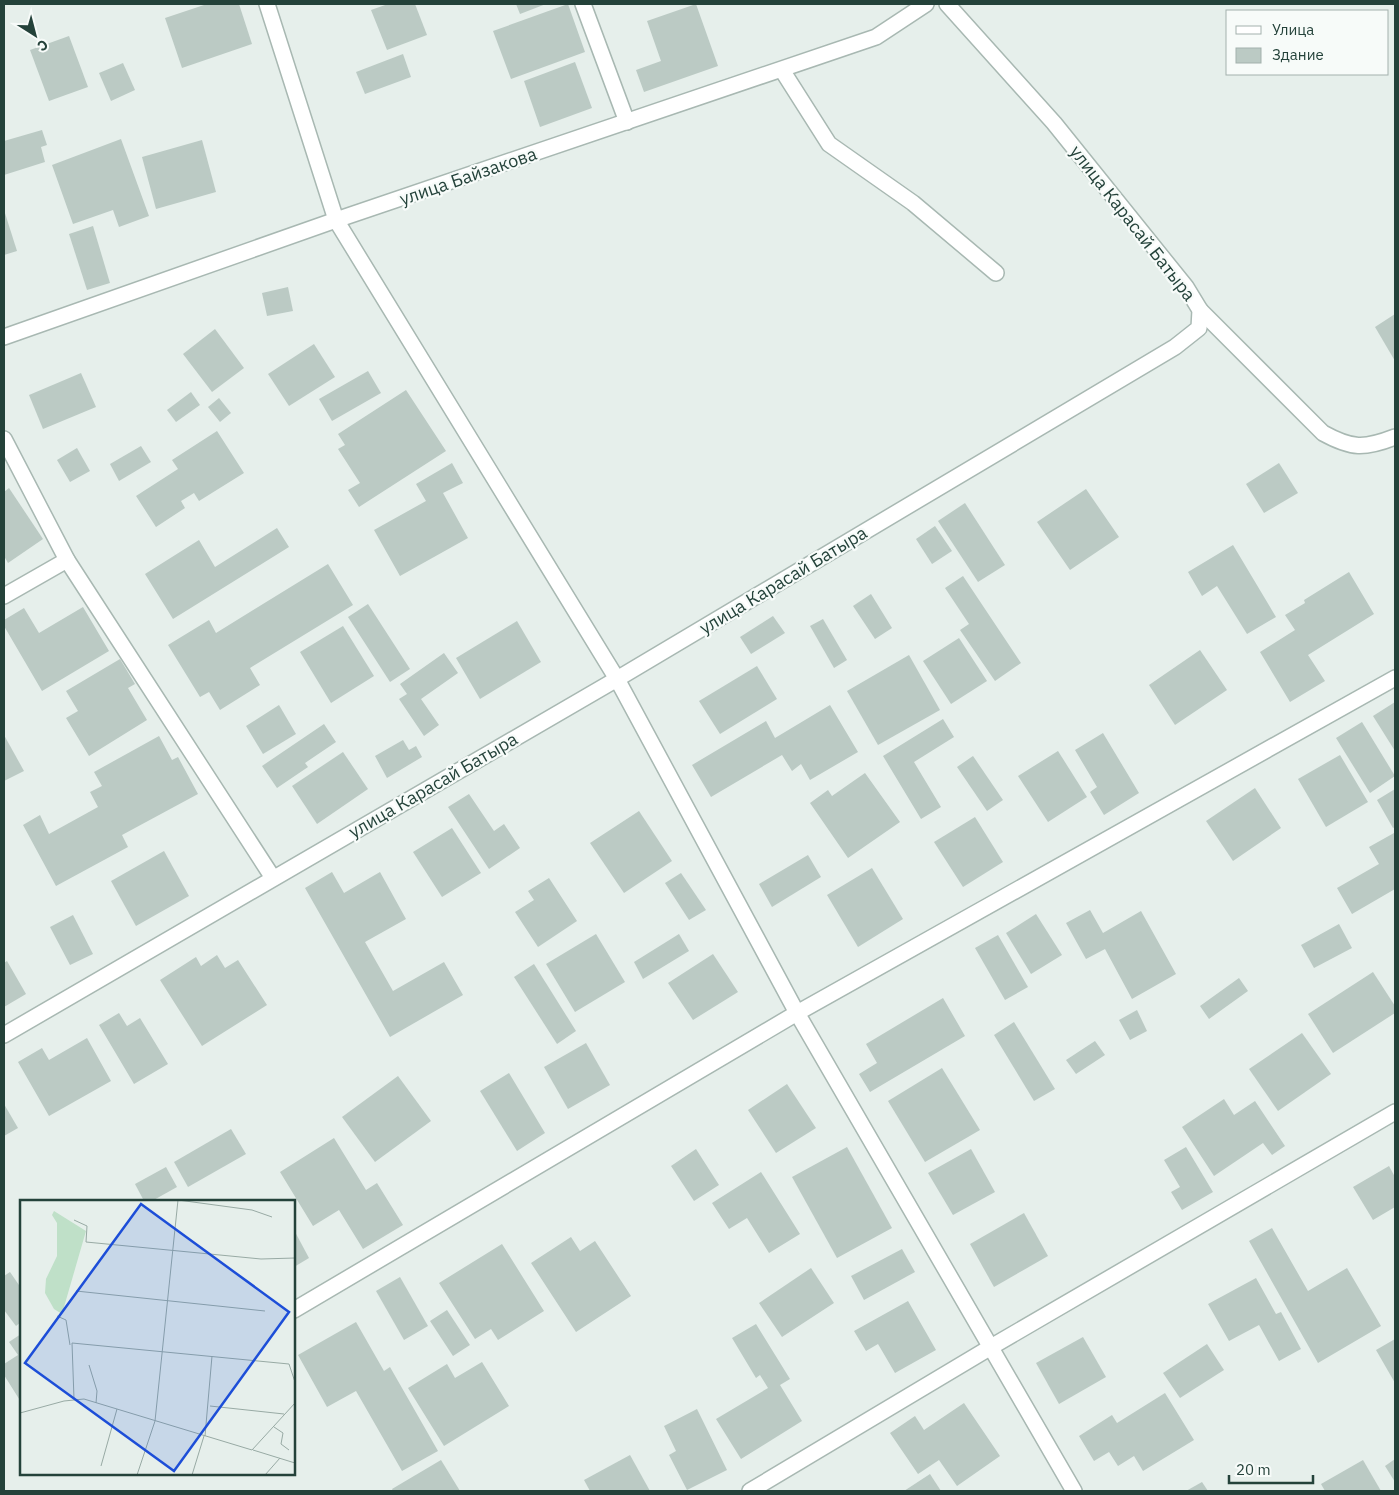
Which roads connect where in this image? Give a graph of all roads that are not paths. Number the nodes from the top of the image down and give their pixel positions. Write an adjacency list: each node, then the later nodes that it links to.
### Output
1 (267, 4): 7 (street)
2 (583, 4): 6 (street)
3 (926, 4): 5 (street, улица Байзакова)
4 (947, 4): 9 (street, улица Карасай Батыра)
5 (782, 70): 6 (street, улица Байзакова); 8 (street)
6 (627, 122): 7 (street, улица Байзакова)
7 (336, 220): 10 (street, улица Байзакова); 16 (street)
8 (996, 273)
9 (1200, 310): 11 (street); 16 (street, улица Карасай Батыра)
10 (4, 338)
11 (1395, 437)
12 (4, 439): 13 (street)
13 (67, 560): 14 (street); 17 (street)
14 (4, 596)
15 (1395, 678): 18 (street)
16 (617, 679): 17 (street, улица Карасай Батыра); 18 (street)
17 (273, 878): 19 (street, улица Карасай Батыра)
18 (797, 1012): 21 (street); 22 (street)
19 (4, 1035)
20 (1395, 1112): 22 (street)
21 (295, 1309)
22 (991, 1347): 23 (street); 24 (street)
23 (750, 1491)
24 (1074, 1491)

